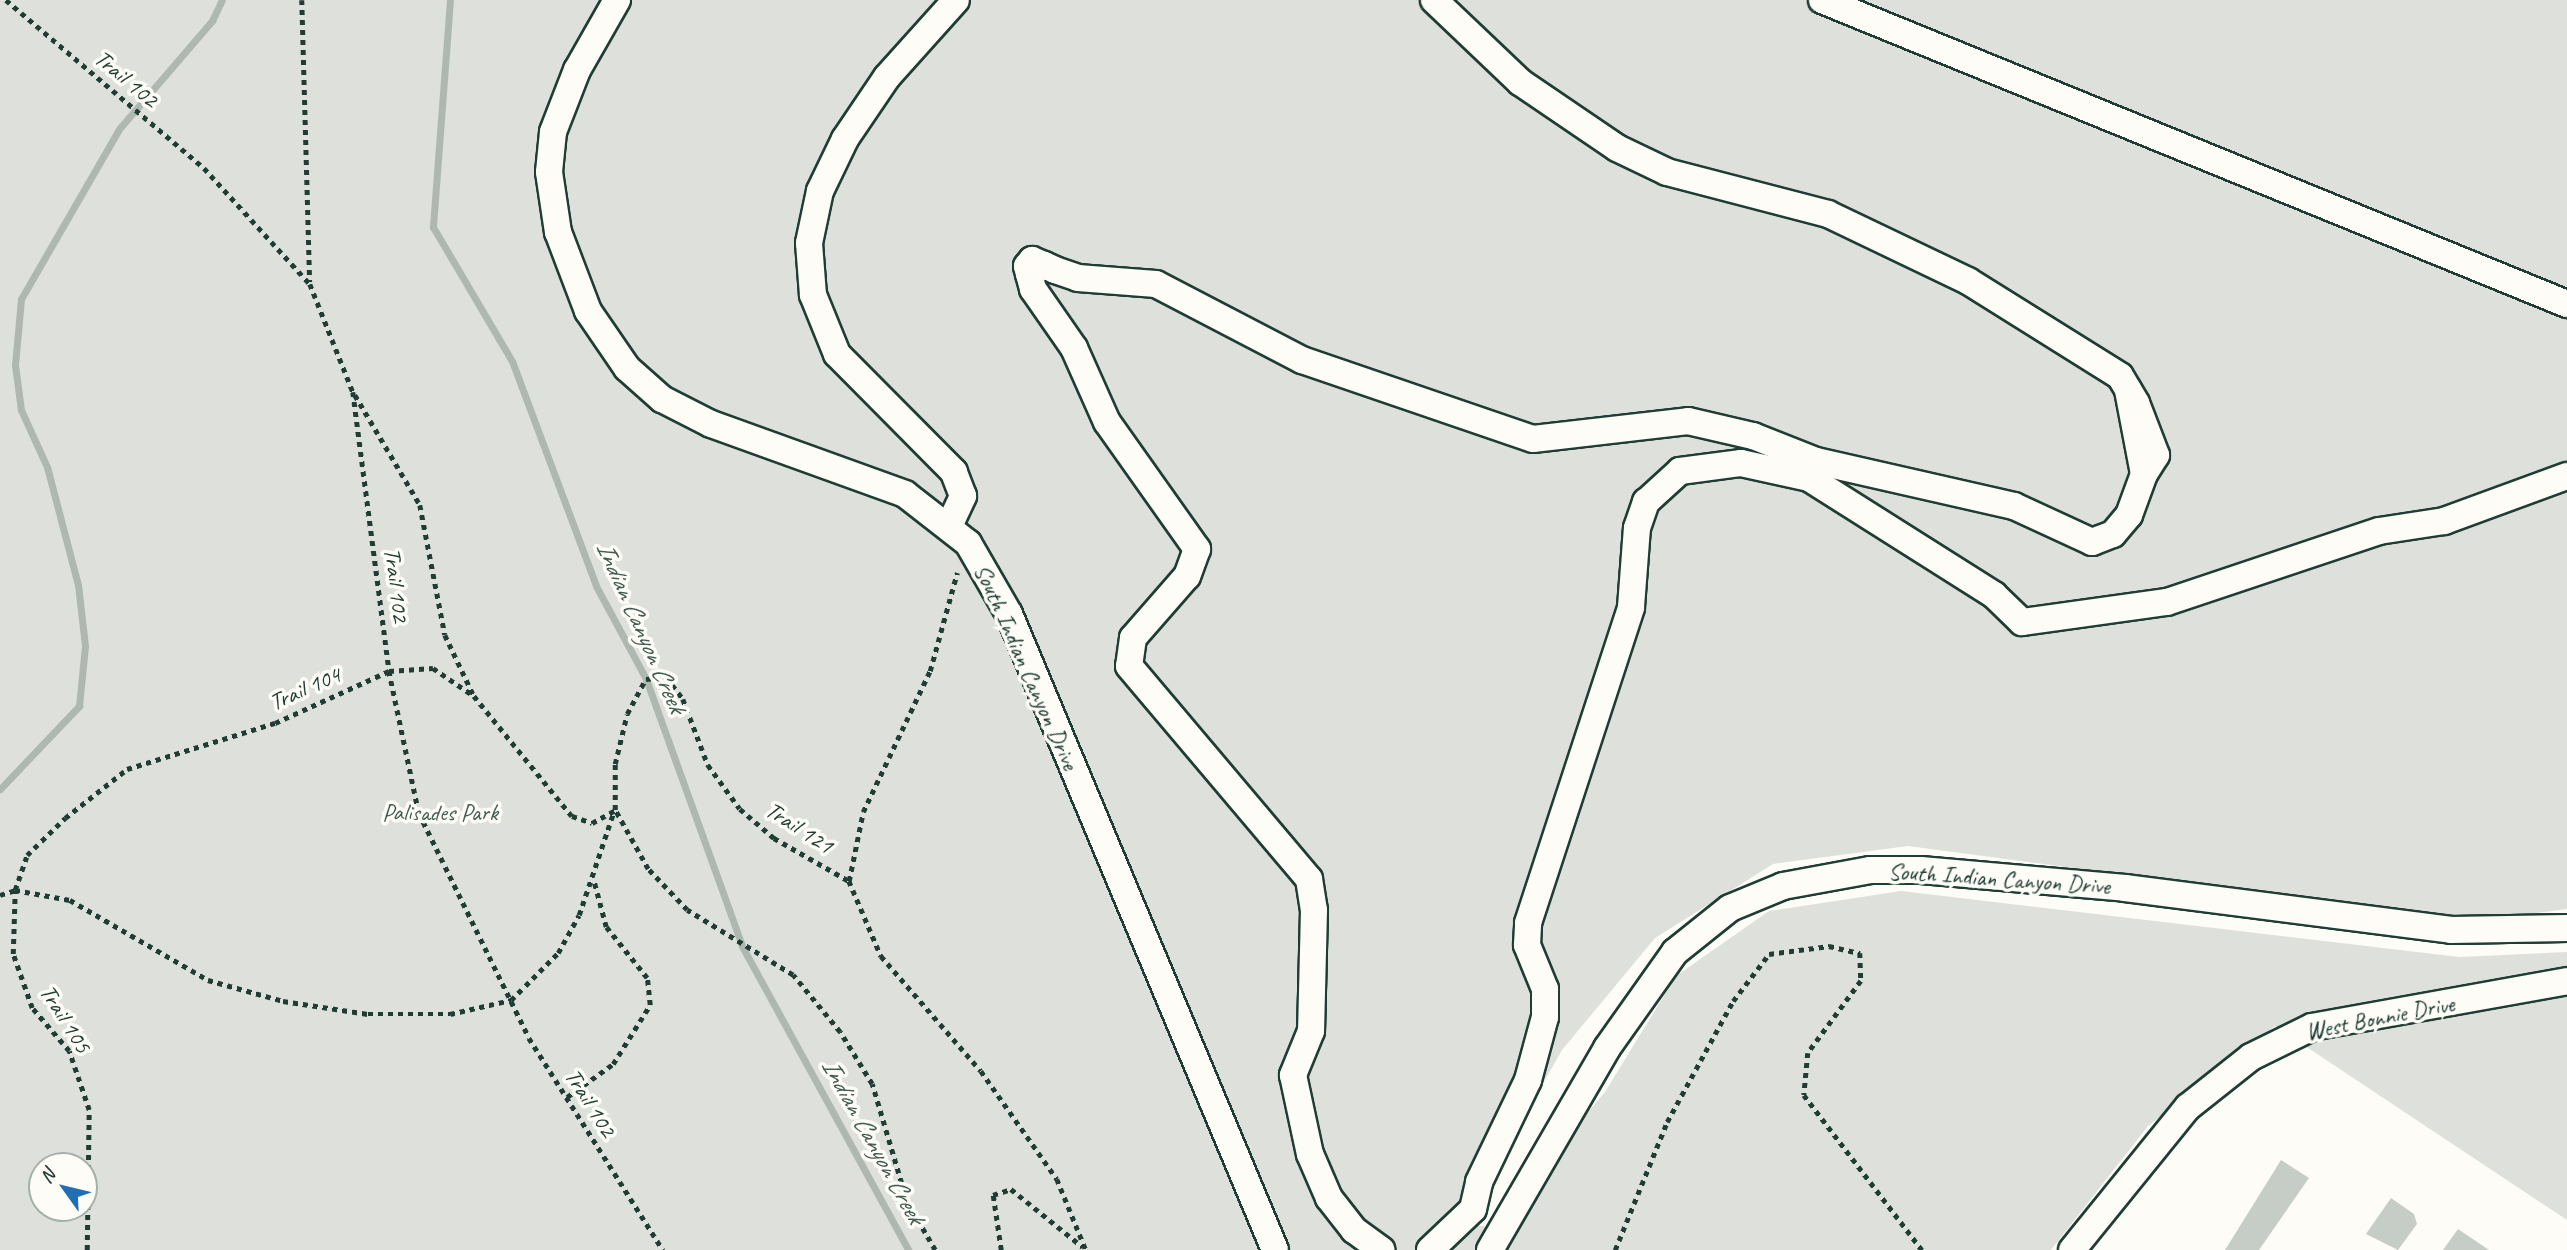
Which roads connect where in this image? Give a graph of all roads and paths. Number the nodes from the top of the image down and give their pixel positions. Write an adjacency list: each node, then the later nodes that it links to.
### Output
1 (6, 0): 7 (path, Trail 102)
2 (302, 0): 7 (path)
3 (617, 0): 11 (street, South Indian Canyon Drive)
4 (956, 0): 11 (street)
5 (1434, 0): 29 (street)
6 (1822, 0): 8 (street)
7 (310, 284): 9 (path, Trail 102)
8 (2567, 304)
9 (353, 392): 12 (path, Trail 102); 13 (path)
10 (2567, 476): 30 (street)
11 (959, 533): 16 (path); 28 (street, South Indian Canyon Drive)
12 (389, 671): 13 (path, Trail 104); 17 (path, Trail 104); 21 (path, Trail 102)
13 (474, 696): 14 (path, Trail 104)
14 (615, 810): 15 (path); 16 (path, Trail 121); 25 (path, Trail 121)
15 (594, 877): 21 (path); 22 (path)
16 (849, 881): 27 (path, Trail 121)
17 (15, 890): 18 (path); 21 (path); 23 (path, Trail 105)
18 (0, 895)
19 (2567, 929): 31 (street, South Indian Canyon Drive)
20 (2567, 981): 34 (street, West Bonnie Drive)
21 (511, 1000): 22 (path, Trail 102)
22 (566, 1097): 24 (path, Trail 102)
23 (87, 1250)
24 (663, 1250)
25 (935, 1250)
26 (1001, 1250): 27 (path)
27 (1086, 1250)
28 (1275, 1250)
29 (1382, 1250)
30 (1430, 1250)
31 (1490, 1250)
32 (1615, 1250): 33 (path)
33 (1922, 1250)
34 (2072, 1250)

